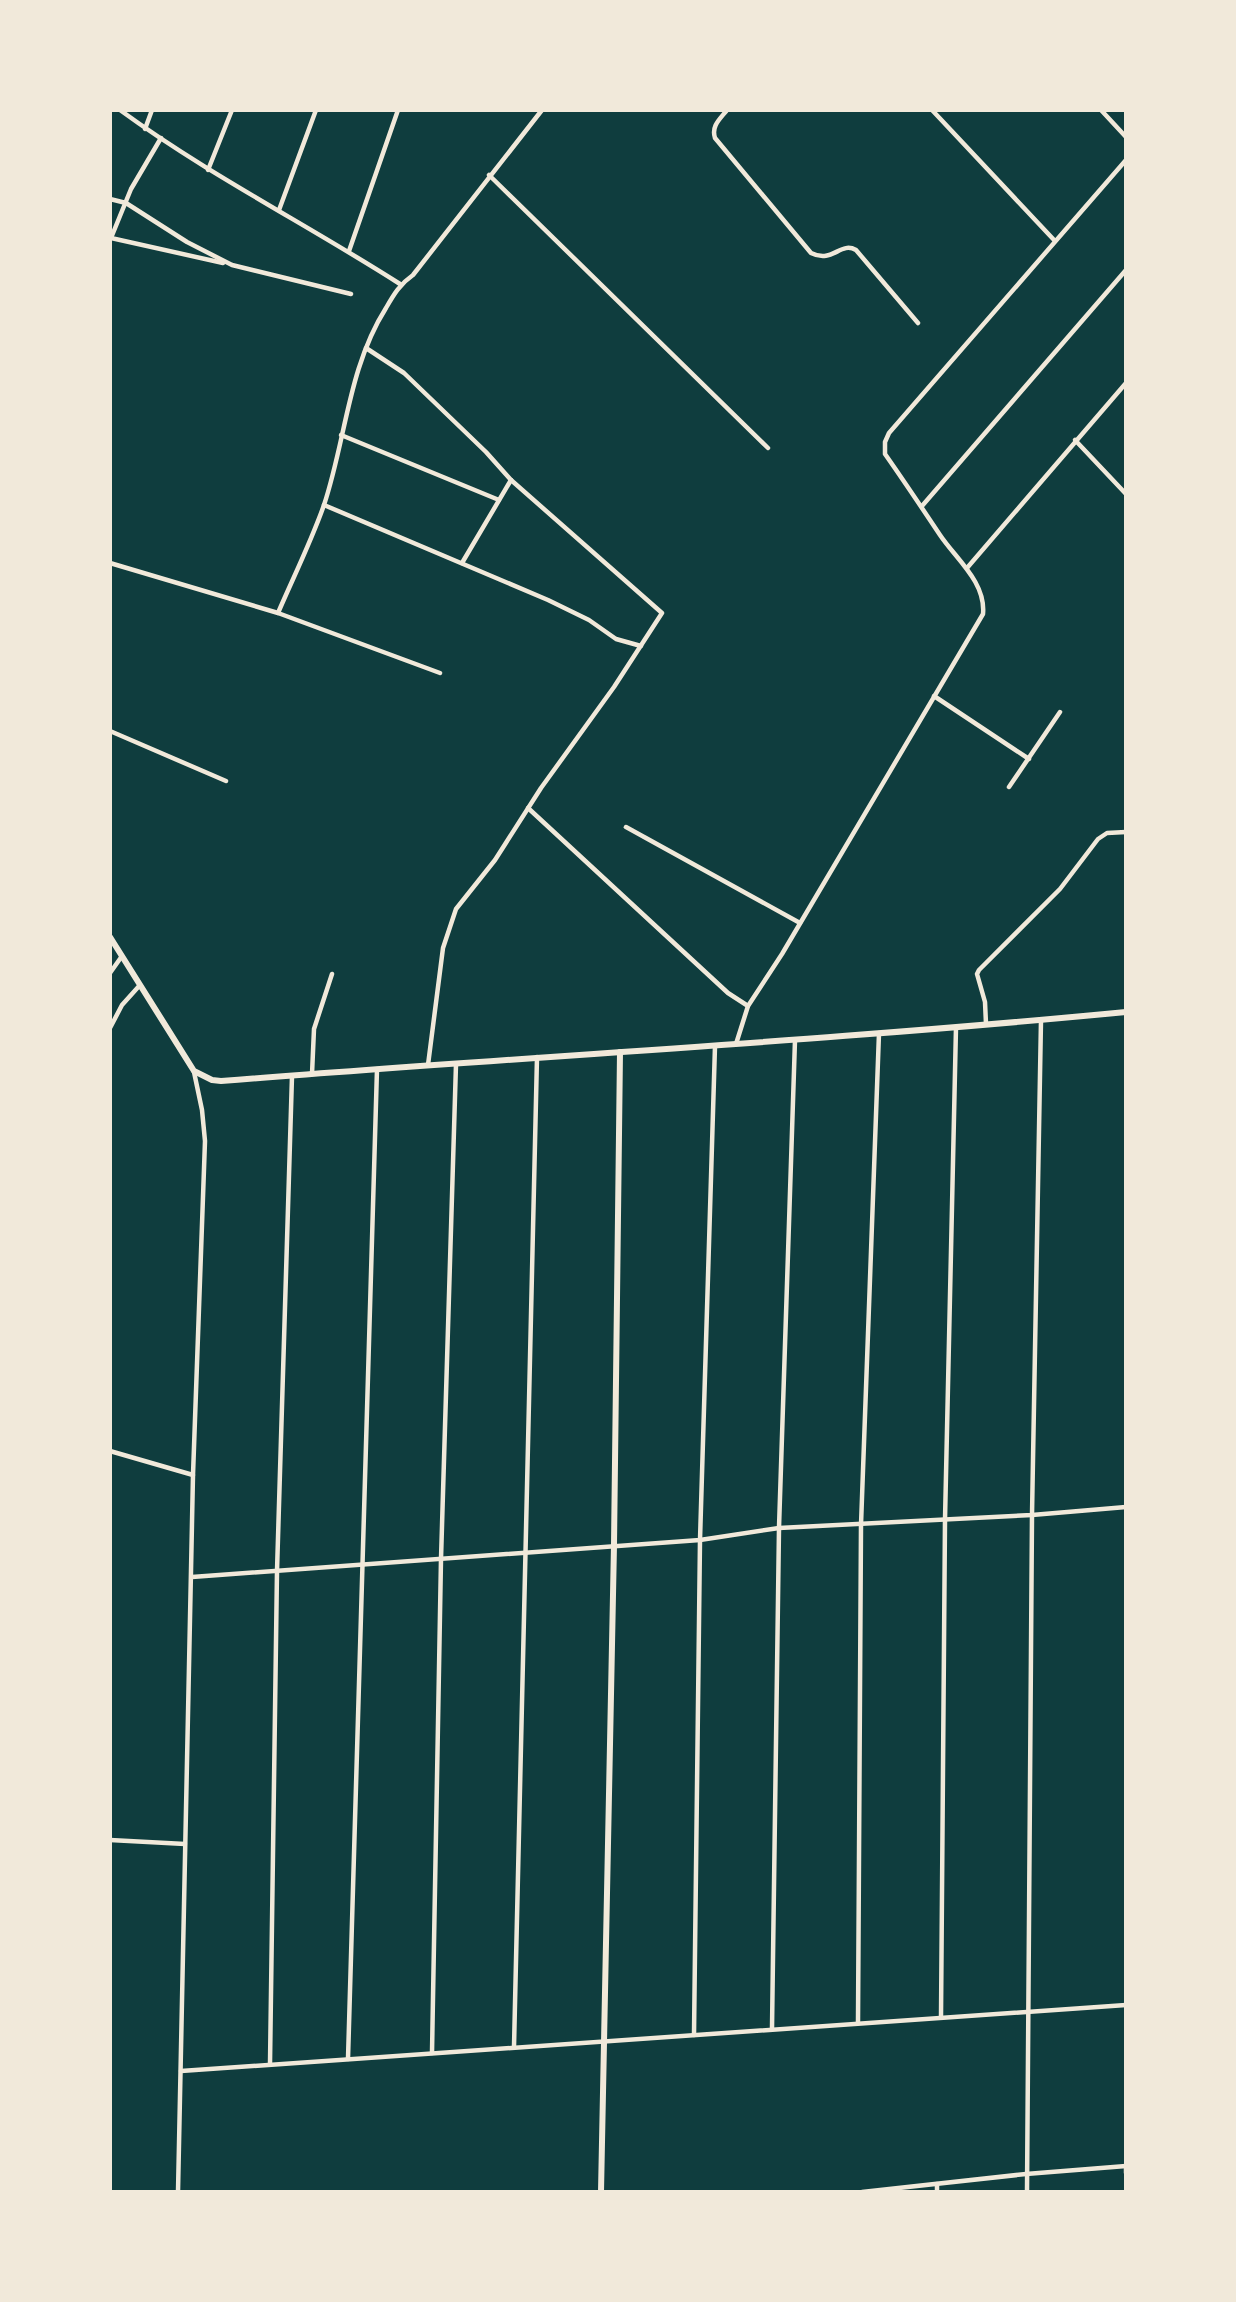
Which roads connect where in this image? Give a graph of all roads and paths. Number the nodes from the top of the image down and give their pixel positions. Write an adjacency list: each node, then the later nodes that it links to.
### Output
1 (120, 110): 10 (street)
2 (152, 110): 10 (street)
3 (232, 110): 14 (street)
4 (316, 110): 18 (street)
5 (398, 110): 21 (street)
6 (542, 110): 15 (street)
7 (727, 110): 26 (street)
8 (932, 110): 20 (street)
9 (1101, 110): 11 (street)
10 (145, 129): 12 (street)
11 (1126, 137)
12 (161, 138): 14 (street); 17 (street)
13 (1126, 160): 20 (street)
14 (208, 170): 18 (street)
15 (489, 175): 24 (street); 31 (street)
16 (110, 199): 17 (street)
17 (126, 203): 19 (street); 22 (street)
18 (279, 210): 21 (street)
19 (110, 238): 22 (street)
20 (1055, 242): 36 (street)
21 (349, 251): 24 (street)
22 (232, 265): 25 (street)
23 (1126, 270): 36 (street)
24 (400, 284): 27 (street)
25 (351, 294)
26 (918, 323)
27 (366, 348): 29 (street); 32 (street)
28 (1126, 383): 30 (street)
29 (341, 435): 34 (street); 35 (street)
30 (1076, 440): 33 (street); 39 (street)
31 (768, 448)
32 (511, 480): 34 (street); 41 (street)
33 (1126, 494)
34 (499, 500): 38 (street)
35 (324, 505): 38 (street); 40 (street)
36 (922, 506): 39 (street)
37 (110, 563): 40 (street)
38 (462, 563): 41 (street)
39 (967, 568): 43 (street)
40 (278, 613): 42 (street)
41 (641, 646): 49 (street)
42 (440, 673)
43 (934, 696): 46 (street); 52 (street)
44 (1060, 712): 46 (street)
45 (110, 731): 47 (street)
46 (1028, 759): 48 (street)
47 (226, 781)
48 (1009, 787)
49 (528, 808): 58 (street); 71 (street)
50 (626, 827): 52 (street)
51 (1126, 832): 61 (street)
52 (800, 923): 58 (street)
53 (110, 937): 54 (street)
54 (122, 956): 55 (street); 57 (street)
55 (110, 973)
56 (332, 974): 74 (street)
57 (140, 985): 63 (street); 73 (street)
58 (748, 1006): 66 (street)
59 (1126, 1012): 60 (street)
60 (1041, 1020): 61 (street); 79 (street)
61 (986, 1024): 62 (street)
62 (956, 1027): 64 (street); 80 (street)
63 (110, 1028)
64 (878, 1033): 65 (street); 81 (street)
65 (795, 1040): 66 (street); 82 (street)
66 (735, 1045): 67 (street)
67 (715, 1046): 68 (street); 83 (street)
68 (620, 1052): 69 (street); 84 (street)
69 (537, 1057): 70 (street); 85 (street)
70 (456, 1063): 71 (street); 86 (street)
71 (428, 1065): 72 (street)
72 (377, 1069): 74 (street); 87 (street)
73 (194, 1071): 75 (street); 77 (street)
74 (312, 1074): 75 (street)
75 (292, 1076): 88 (street)
76 (110, 1451): 77 (street)
77 (193, 1475): 89 (street)
78 (1126, 1507): 79 (street)
79 (1032, 1515): 80 (street); 93 (street)
80 (946, 1520): 81 (street); 94 (street)
81 (862, 1525): 82 (street); 95 (street)
82 (779, 1528): 83 (street); 96 (street)
83 (701, 1540): 84 (street); 97 (street)
84 (614, 1545): 85 (street); 98 (street)
85 (524, 1552): 86 (street); 99 (street)
86 (441, 1559): 87 (street); 100 (street)
87 (362, 1564): 88 (street); 101 (street)
88 (277, 1570): 89 (street); 102 (street)
89 (192, 1577): 91 (street)
90 (110, 1840): 91 (street)
91 (185, 1844): 103 (street)
92 (1126, 2004): 93 (street)
93 (1028, 2011): 94 (street); 106 (street)
94 (941, 2017): 95 (street)
95 (859, 2023): 96 (street)
96 (772, 2029): 97 (street)
97 (694, 2035): 98 (street)
98 (603, 2041): 99 (street); 109 (street)
99 (514, 2047): 100 (street)
100 (432, 2053): 101 (street)
101 (348, 2059): 102 (street)
102 (270, 2064): 103 (street)
103 (181, 2071): 108 (street)
104 (1126, 2166): 105 (street); 106 (street)
105 (1126, 2173)
106 (1026, 2174): 107 (street); 112 (street)
107 (936, 2184): 110 (street); 111 (street)
108 (178, 2192)
109 (601, 2192)
110 (862, 2192)
111 (937, 2192)
112 (1027, 2192)

